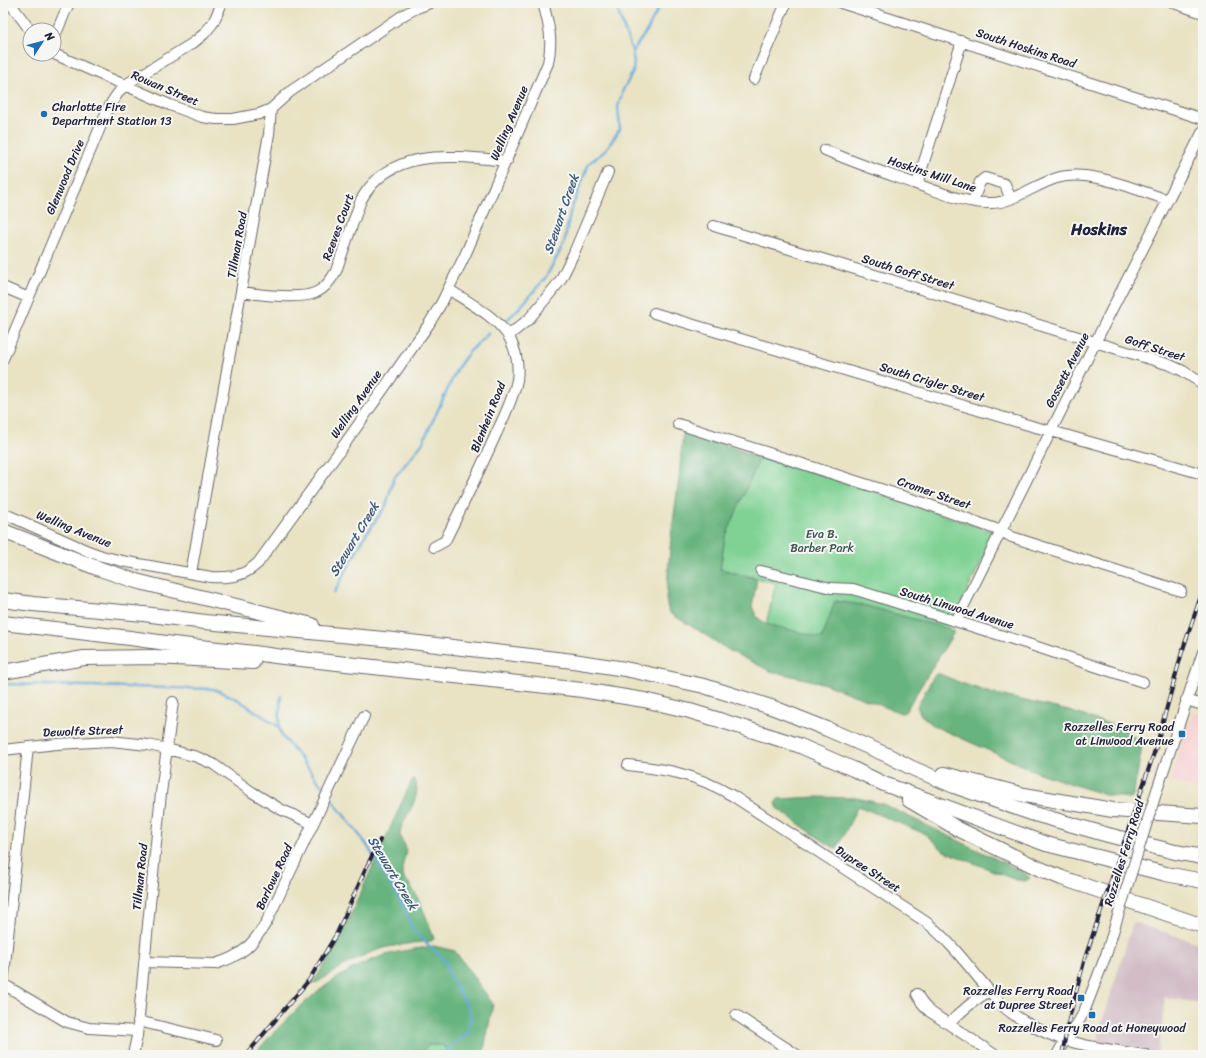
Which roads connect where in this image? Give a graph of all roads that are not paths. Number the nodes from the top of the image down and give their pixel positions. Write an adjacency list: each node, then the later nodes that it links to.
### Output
1 (10, 3): 10 (street)
2 (69, 3): 11 (street)
3 (222, 3): 15 (street, Glenwood Drive)
4 (430, 3): 16 (street)
5 (543, 3): 20 (street, Welling Avenue)
6 (786, 3): 14 (street)
7 (841, 3): 12 (street, South Hoskins Road)
8 (1174, 3): 9 (street)
9 (1203, 13)
10 (24, 22)
11 (61, 22)
12 (962, 41): 17 (street, South Hoskins Road); 22 (street)
13 (62, 57): 15 (street, Rowan Street)
14 (754, 79)
15 (125, 85): 16 (street, Rowan Street); 30 (street, Glenwood Drive)
16 (271, 109): 29 (street, Tillman Road)
17 (1203, 119)
18 (1203, 131): 24 (street, Gossett Avenue)
19 (825, 150): 22 (street, Hoskins Mill Lane)
20 (507, 161): 28 (street, Welling Avenue); 29 (street, Reeves Court)
21 (608, 172): 32 (street)
22 (917, 184): 25 (street, Hoskins Mill Lane)
23 (1010, 198): 24 (street, Hoskins Mill Lane); 25 (street, Hoskins Mill Lane); 25 (street)
24 (1168, 200): 33 (street, Gossett Avenue)
25 (973, 201)
26 (714, 226): 33 (street, South Goff Street)
27 (3, 287): 30 (street)
28 (448, 290): 32 (street, Blenhein Road); 44 (street, Welling Avenue)
29 (242, 292): 44 (street, Tillman Road)
30 (29, 298): 34 (street, Glenwood Drive)
31 (654, 313): 37 (street, South Crigler Street)
32 (508, 336): 42 (street, Blenhein Road)
33 (1096, 343): 35 (street, Goff Street); 37 (street, Gossett Avenue)
34 (3, 359)
35 (1203, 384)
36 (678, 424): 41 (street, Cromer Street)
37 (1051, 430): 38 (street, South Crigler Street); 41 (street, Gossett Avenue)
38 (1203, 474)
39 (3, 513): 44 (street, Welling Avenue)
40 (3, 531): 49 (highway)
41 (1001, 531): 45 (street, Cromer Street); 47 (street, Gossett Avenue)
42 (434, 547)
43 (762, 571): 47 (street, South Linwood Avenue)
44 (191, 574)
45 (1181, 591)
46 (3, 600): 49 (highway)
47 (956, 621): 53 (street, South Linwood Avenue)
48 (3, 623): 51 (highway)
49 (359, 637): 62 (highway)
50 (1203, 652): 54 (street, Rozzelles Ferry Road)
51 (315, 660): 52 (highway); 63 (highway)
52 (3, 672)
53 (1143, 682)
54 (1186, 700): 56 (street); 77 (street, Rozzelles Ferry Road, bridge)
55 (173, 702): 59 (street, Tillman Road)
56 (1203, 705)
57 (364, 716): 65 (street, Barlowe Road)
58 (28, 747): 59 (street, Dewolfe Street); 60 (street, Dewolfe Street); 70 (street)
59 (167, 749): 65 (street, Dewolfe Street); 69 (street, Tillman Road)
60 (3, 750)
61 (628, 765): 71 (street, Dupree Street)
62 (912, 768): 64 (highway); 66 (highway)
63 (884, 784): 67 (highway); 68 (highway)
64 (1203, 816)
65 (313, 824): 69 (street, Barlowe Road)
66 (1203, 857)
67 (1203, 881)
68 (1203, 926)
69 (144, 962): 75 (street, Tillman Road)
70 (3, 984): 75 (street)
71 (990, 991): 74 (street); 77 (street, Dupree Street)
72 (917, 994): 74 (street)
73 (736, 1015): 79 (street)
74 (949, 1024): 80 (street)
75 (138, 1026): 76 (street); 78 (street, Tillman Road)
76 (216, 1040)
77 (1065, 1040): 81 (street, Rozzelles Ferry Road); 82 (street, Dupree Street)
78 (133, 1055)
79 (797, 1055)
80 (995, 1055)
81 (1057, 1055)
82 (1146, 1055)

